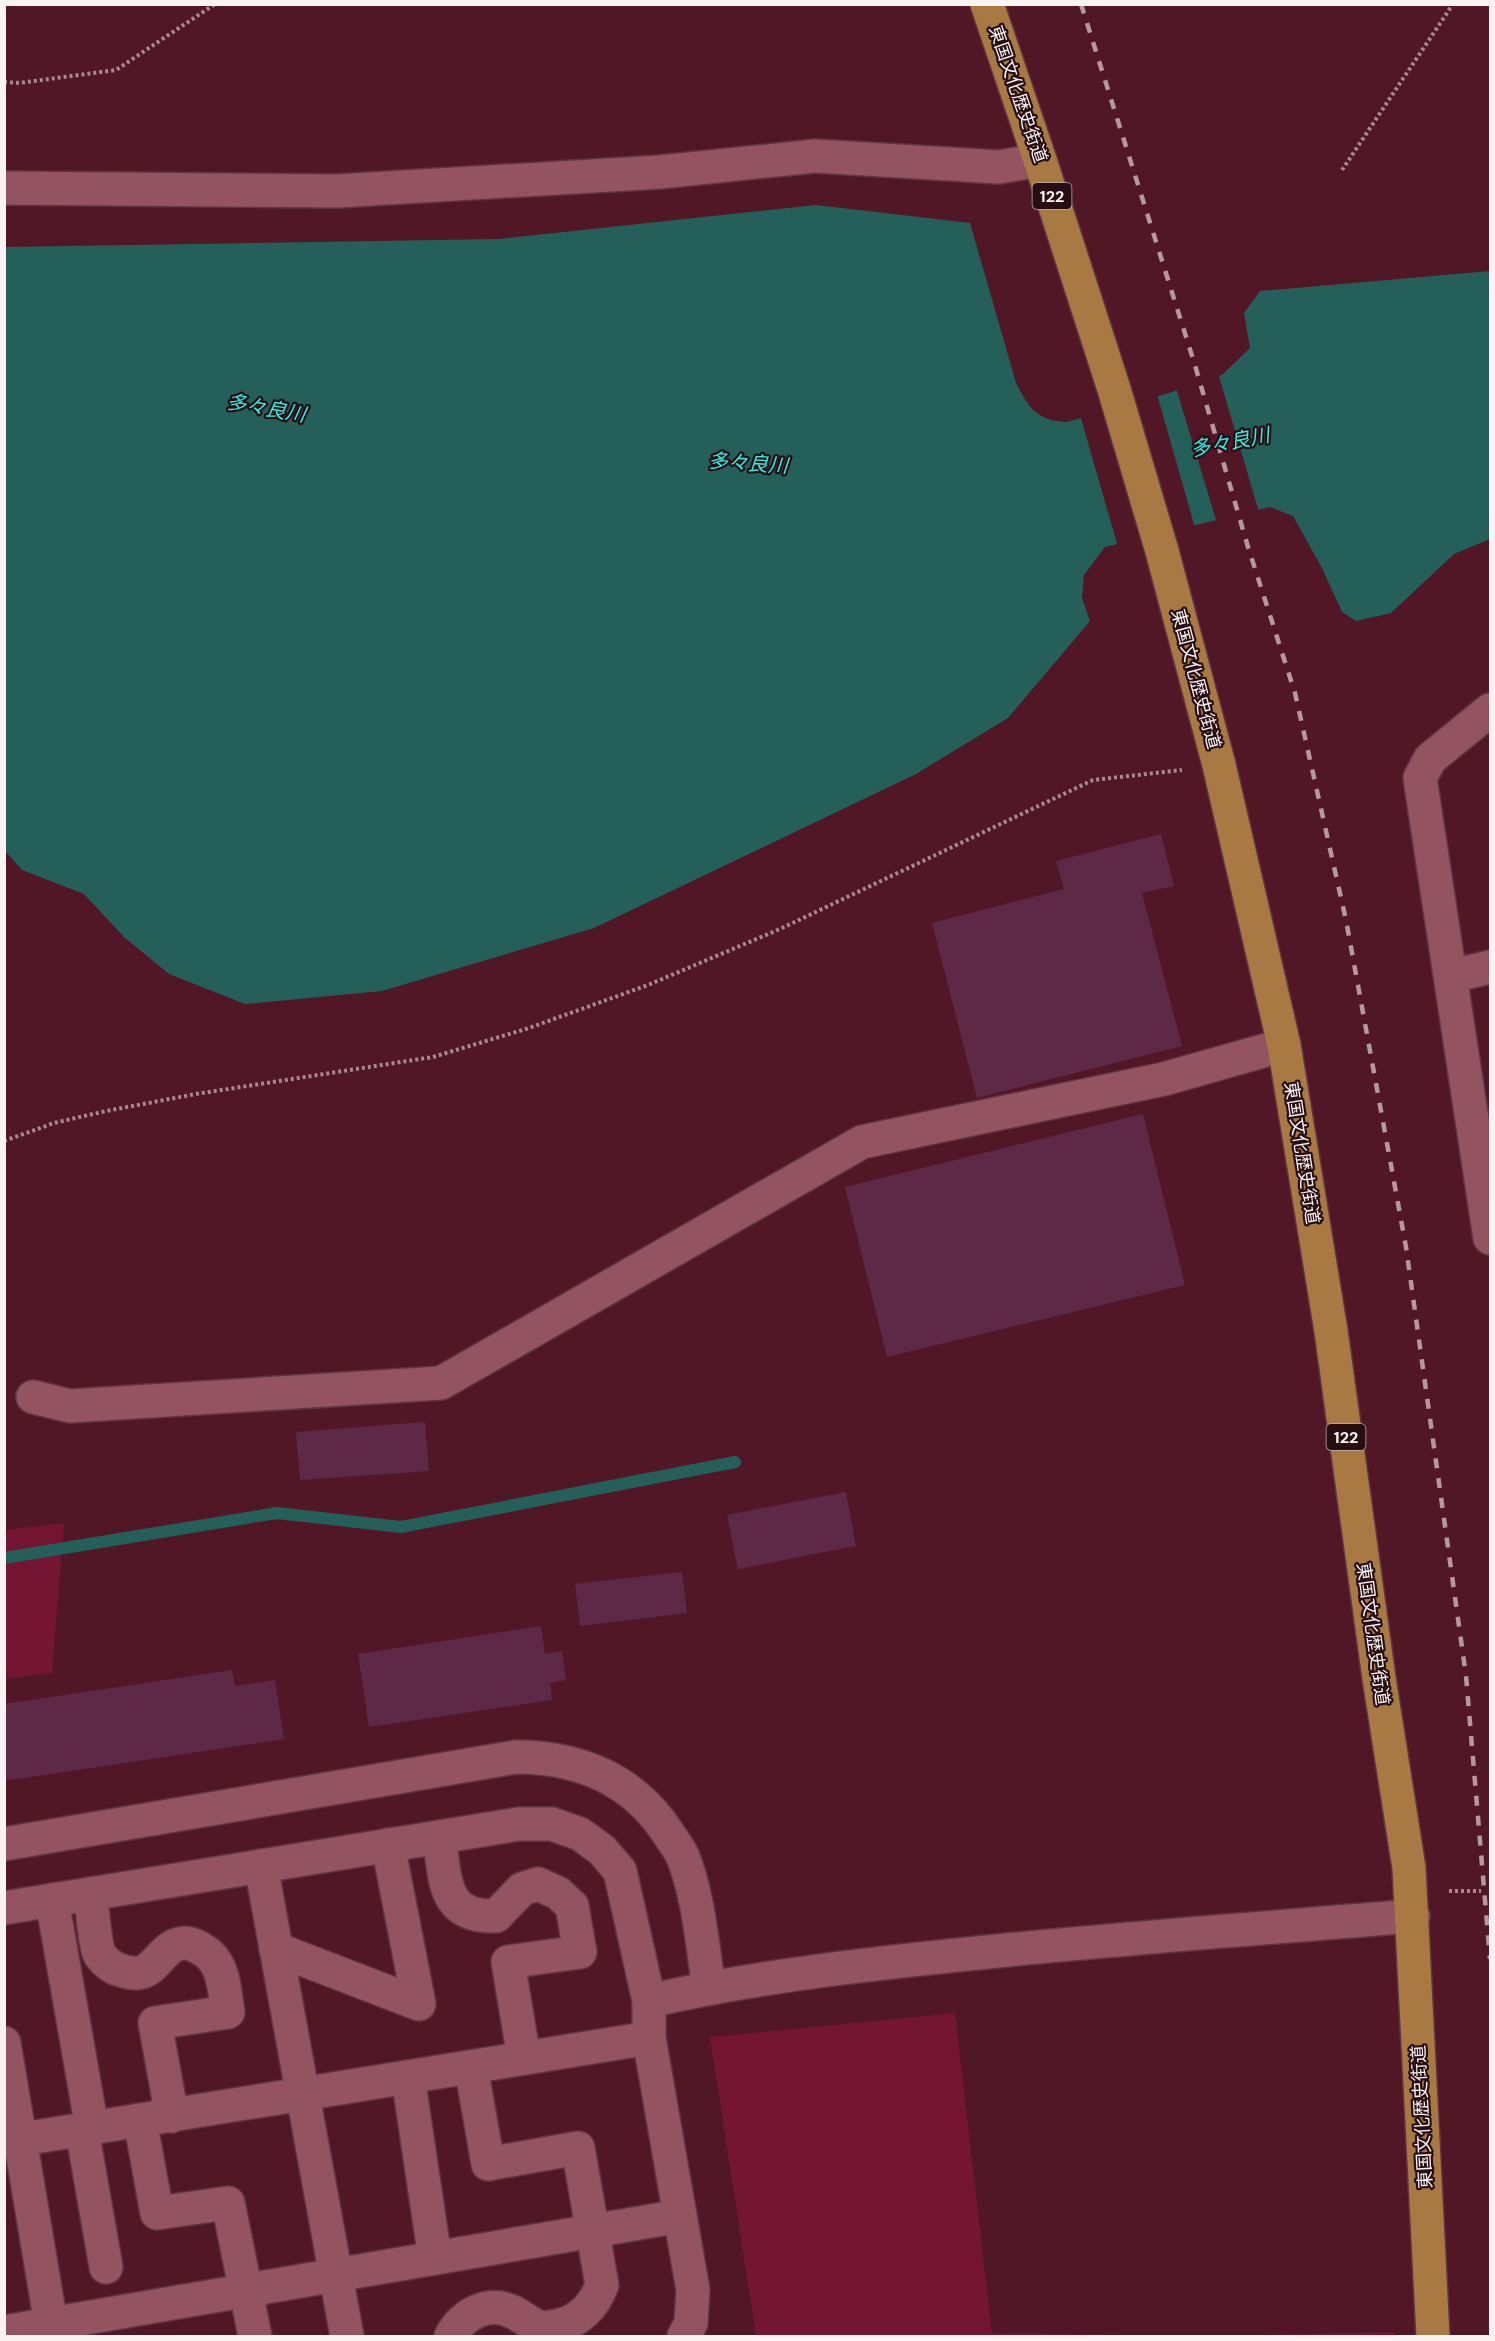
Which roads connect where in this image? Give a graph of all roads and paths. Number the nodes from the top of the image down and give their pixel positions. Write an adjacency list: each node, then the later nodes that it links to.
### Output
1 (215, 4): 4 (path)
2 (987, 4): 5 (highway, 東国文化歴史街道 / 122)
3 (1453, 4): 6 (path)
4 (4, 82)
5 (1040, 160): 7 (street); 9 (highway, 東国文化歴史街道 / 122)
6 (1342, 170)
7 (4, 188)
8 (1491, 710): 11 (street)
9 (1219, 765): 12 (highway, 東国文化歴史街道 / 122); 13 (path)
10 (1491, 967): 11 (street)
11 (1452, 976): 14 (street)
12 (1284, 1045): 15 (street); 25 (highway, 東国文化歴史街道 / 122)
13 (4, 1141)
14 (1491, 1238)
15 (33, 1398)
16 (439, 1837): 18 (street); 28 (street); 31 (street)
17 (4, 1844): 27 (street)
18 (388, 1845): 19 (street); 26 (street)
19 (261, 1866): 22 (street); 26 (street)
20 (1442, 1891): 21 (path)
21 (1481, 1891)
22 (90, 1894): 23 (street); 35 (street)
23 (52, 1900): 24 (street); 37 (street)
24 (4, 1908)
25 (1413, 1916): 27 (street); 51 (highway, 東国文化歴史街道 / 122)
26 (276, 1949): 34 (street)
27 (709, 1987): 28 (street)
28 (649, 2001): 29 (street)
29 (649, 2038): 31 (street); 39 (street)
30 (4, 2043): 38 (street)
31 (524, 2058): 32 (street)
32 (471, 2067): 33 (street); 40 (street)
33 (408, 2077): 34 (street); 41 (street)
34 (303, 2094): 35 (street); 43 (street)
35 (172, 2116): 36 (street)
36 (140, 2120): 37 (street); 44 (street)
37 (87, 2129): 38 (street); 42 (street)
38 (13, 2141): 45 (street)
39 (680, 2216): 40 (street); 50 (street)
40 (592, 2231): 41 (street); 49 (street)
41 (435, 2258): 43 (street)
42 (106, 2266)
43 (336, 2275): 44 (street); 48 (street)
44 (246, 2290): 45 (street); 47 (street)
45 (52, 2330): 46 (street)
46 (4, 2332)
47 (255, 2337)
48 (347, 2337)
49 (451, 2337)
50 (684, 2337)
51 (1433, 2337)

